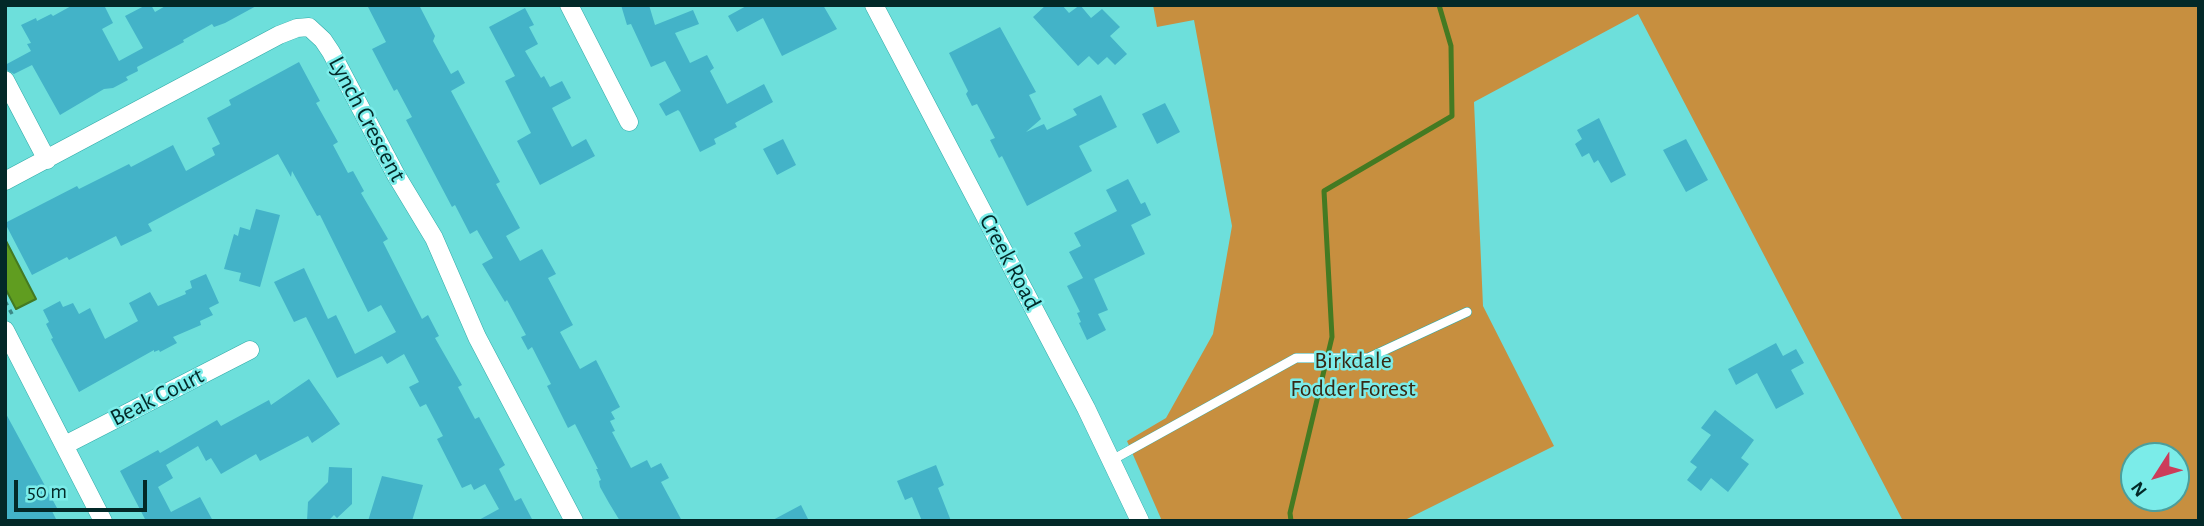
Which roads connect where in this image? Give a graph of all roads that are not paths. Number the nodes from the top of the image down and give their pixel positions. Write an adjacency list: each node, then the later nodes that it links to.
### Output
1 (569, 5): 4 (street)
2 (874, 5): 11 (street, Creek Road)
3 (5, 80): 5 (street)
4 (629, 122)
5 (47, 160): 6 (street, Lynch Crescent); 13 (street, Lynch Crescent)
6 (5, 181)
7 (1467, 312): 11 (lane)
8 (5, 330): 10 (street)
9 (250, 350): 10 (street, Beak Court)
10 (65, 445): 12 (street)
11 (1112, 460): 14 (street, Creek Road)
12 (103, 521)
13 (574, 521)
14 (1140, 521)

